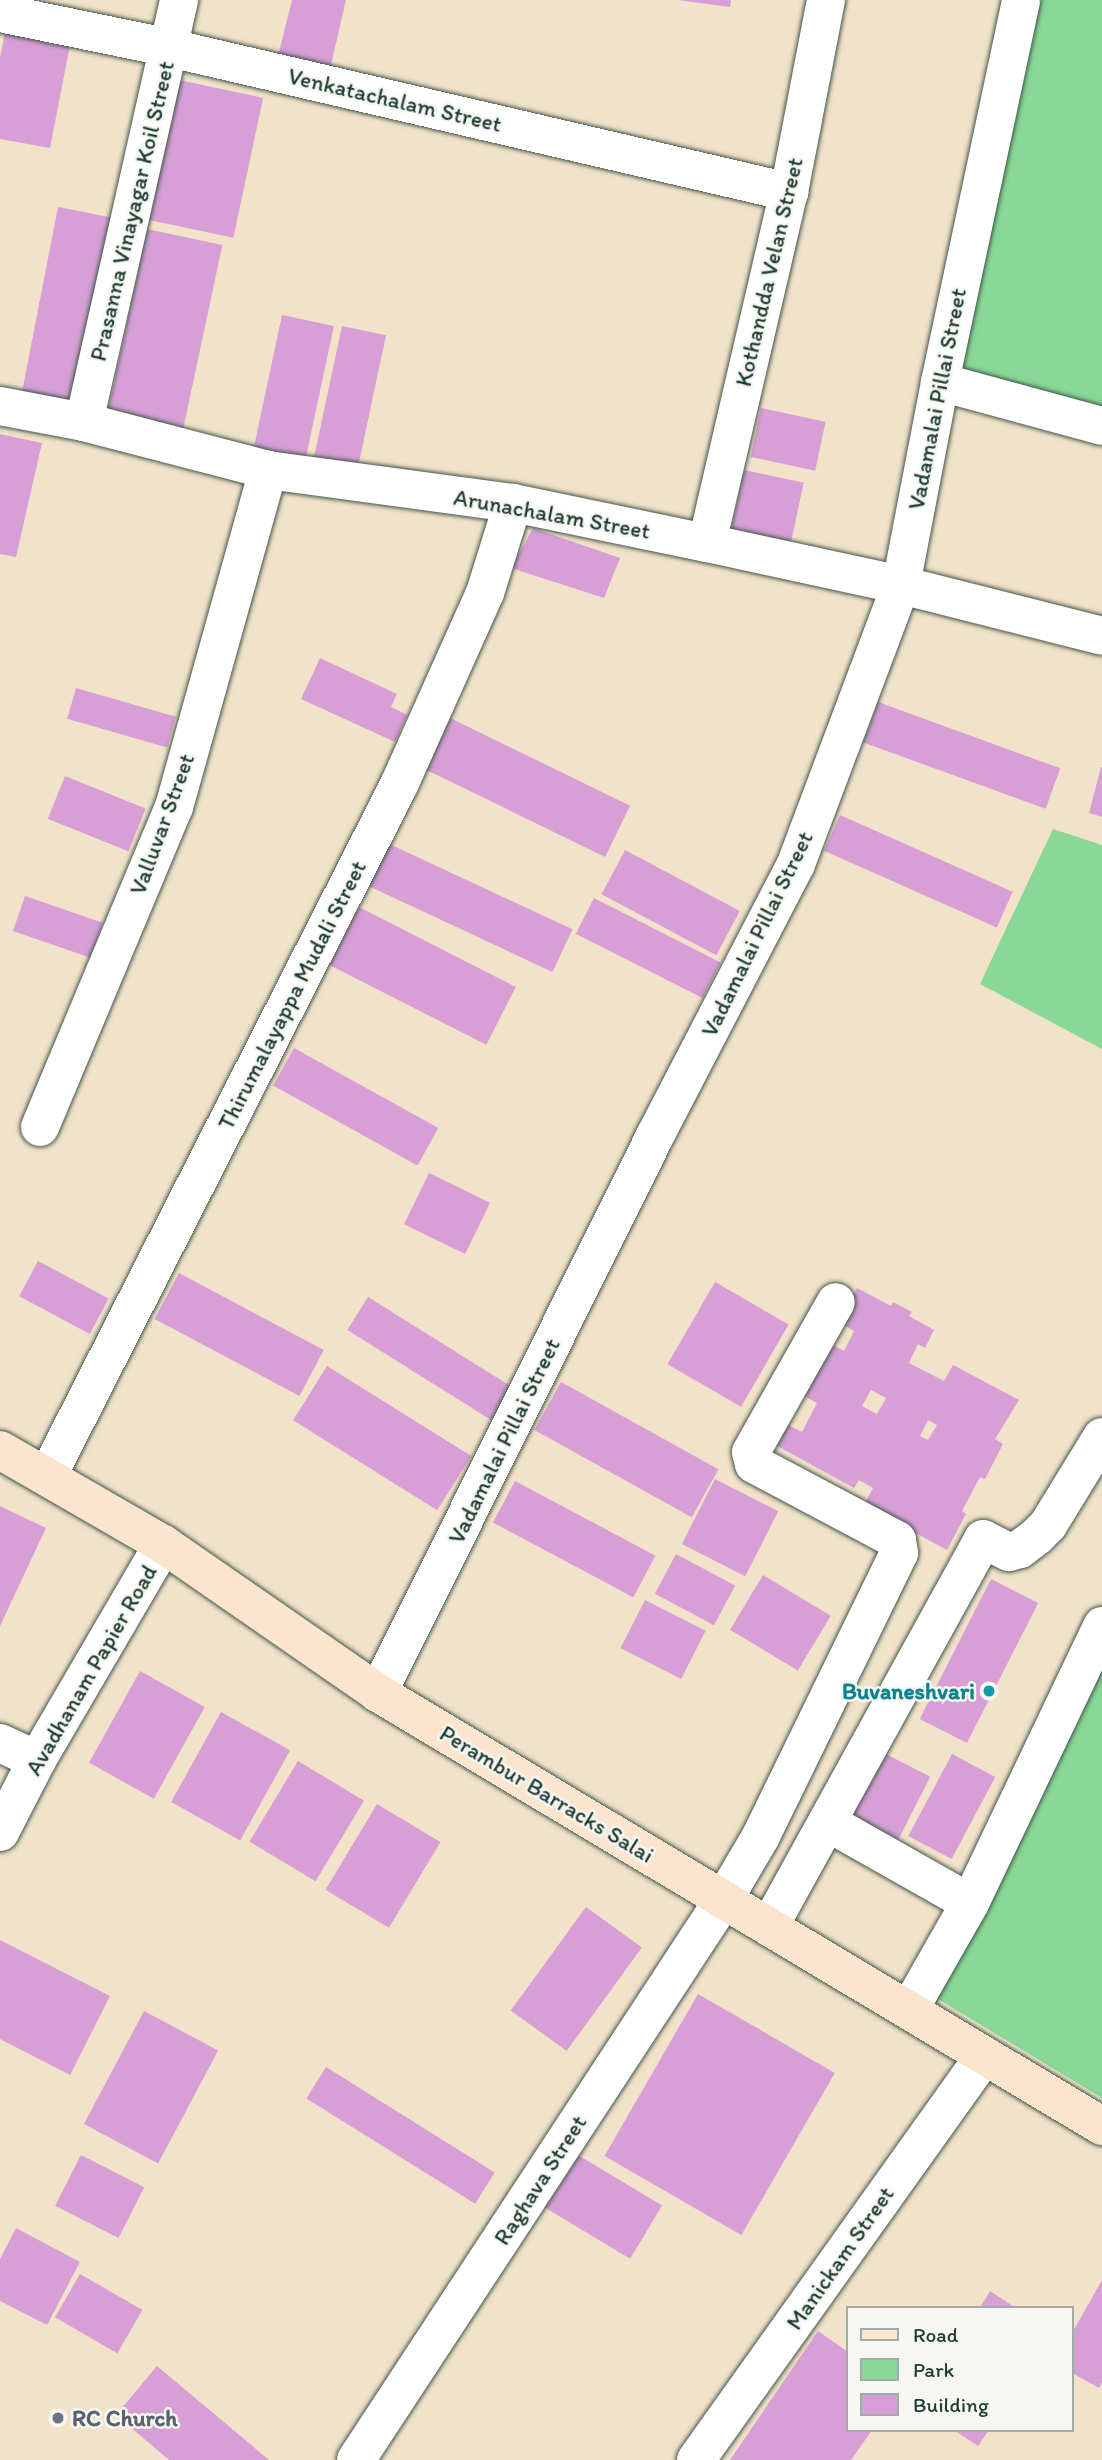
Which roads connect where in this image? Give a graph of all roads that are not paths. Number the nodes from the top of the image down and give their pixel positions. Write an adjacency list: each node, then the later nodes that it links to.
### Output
1 (179, 0): 5 (street, Prasanna Vinayagar Koil Street)
2 (826, 0): 6 (street, Kothandda Velan Street)
3 (1021, 0): 7 (street, Vadamalai Pillai Street)
4 (0, 13): 5 (street, Venkatachalam Street)
5 (170, 48): 6 (street, Venkatachalam Street); 9 (street, Prasanna Vinayagar Koil Street)
6 (789, 192): 13 (street, Kothandda Velan Street)
7 (940, 382): 10 (street); 14 (street, Vadamalai Pillai Street)
8 (0, 405): 9 (street, Arunachalam Street)
9 (84, 422): 11 (street, Arunachalam Street)
10 (1102, 426)
11 (268, 470): 12 (street, Arunachalam Street); 16 (street, Valluvar Street)
12 (513, 503): 13 (street, Arunachalam Street); 20 (street, Thirumalayappa Mudali Street)
13 (707, 543): 14 (street, Arunachalam Street)
14 (901, 585): 15 (street, Arunachalam Street); 23 (street, Vadamalai Pillai Street)
15 (1102, 636)
16 (40, 1127)
17 (836, 1301): 28 (street, Raghava Street)
18 (1102, 1437): 26 (street)
19 (0, 1450): 20 (main road, Perambur Barracks Salai)
20 (47, 1476): 21 (main road, Perambur Barracks Salai)
21 (163, 1544): 23 (main road, Perambur Barracks Salai); 25 (street, Avadhanam Papier Road)
22 (1102, 1626): 29 (street)
23 (378, 1693): 28 (main road, Perambur Barracks Salai)
24 (0, 1742): 25 (street)
25 (37, 1760): 27 (street, Avadhanam Papier Road)
26 (827, 1822): 29 (street); 30 (street)
27 (0, 1832)
28 (724, 1899): 30 (main road, Perambur Barracks Salai); 34 (street, Raghava Street)
29 (970, 1903): 31 (street)
30 (769, 1927): 31 (main road, Perambur Barracks Salai)
31 (909, 2010): 32 (main road, Perambur Barracks Salai)
32 (984, 2056): 33 (main road, Perambur Barracks Salai); 35 (street, Manickam Street)
33 (1102, 2126)
34 (356, 2460)
35 (696, 2460)

